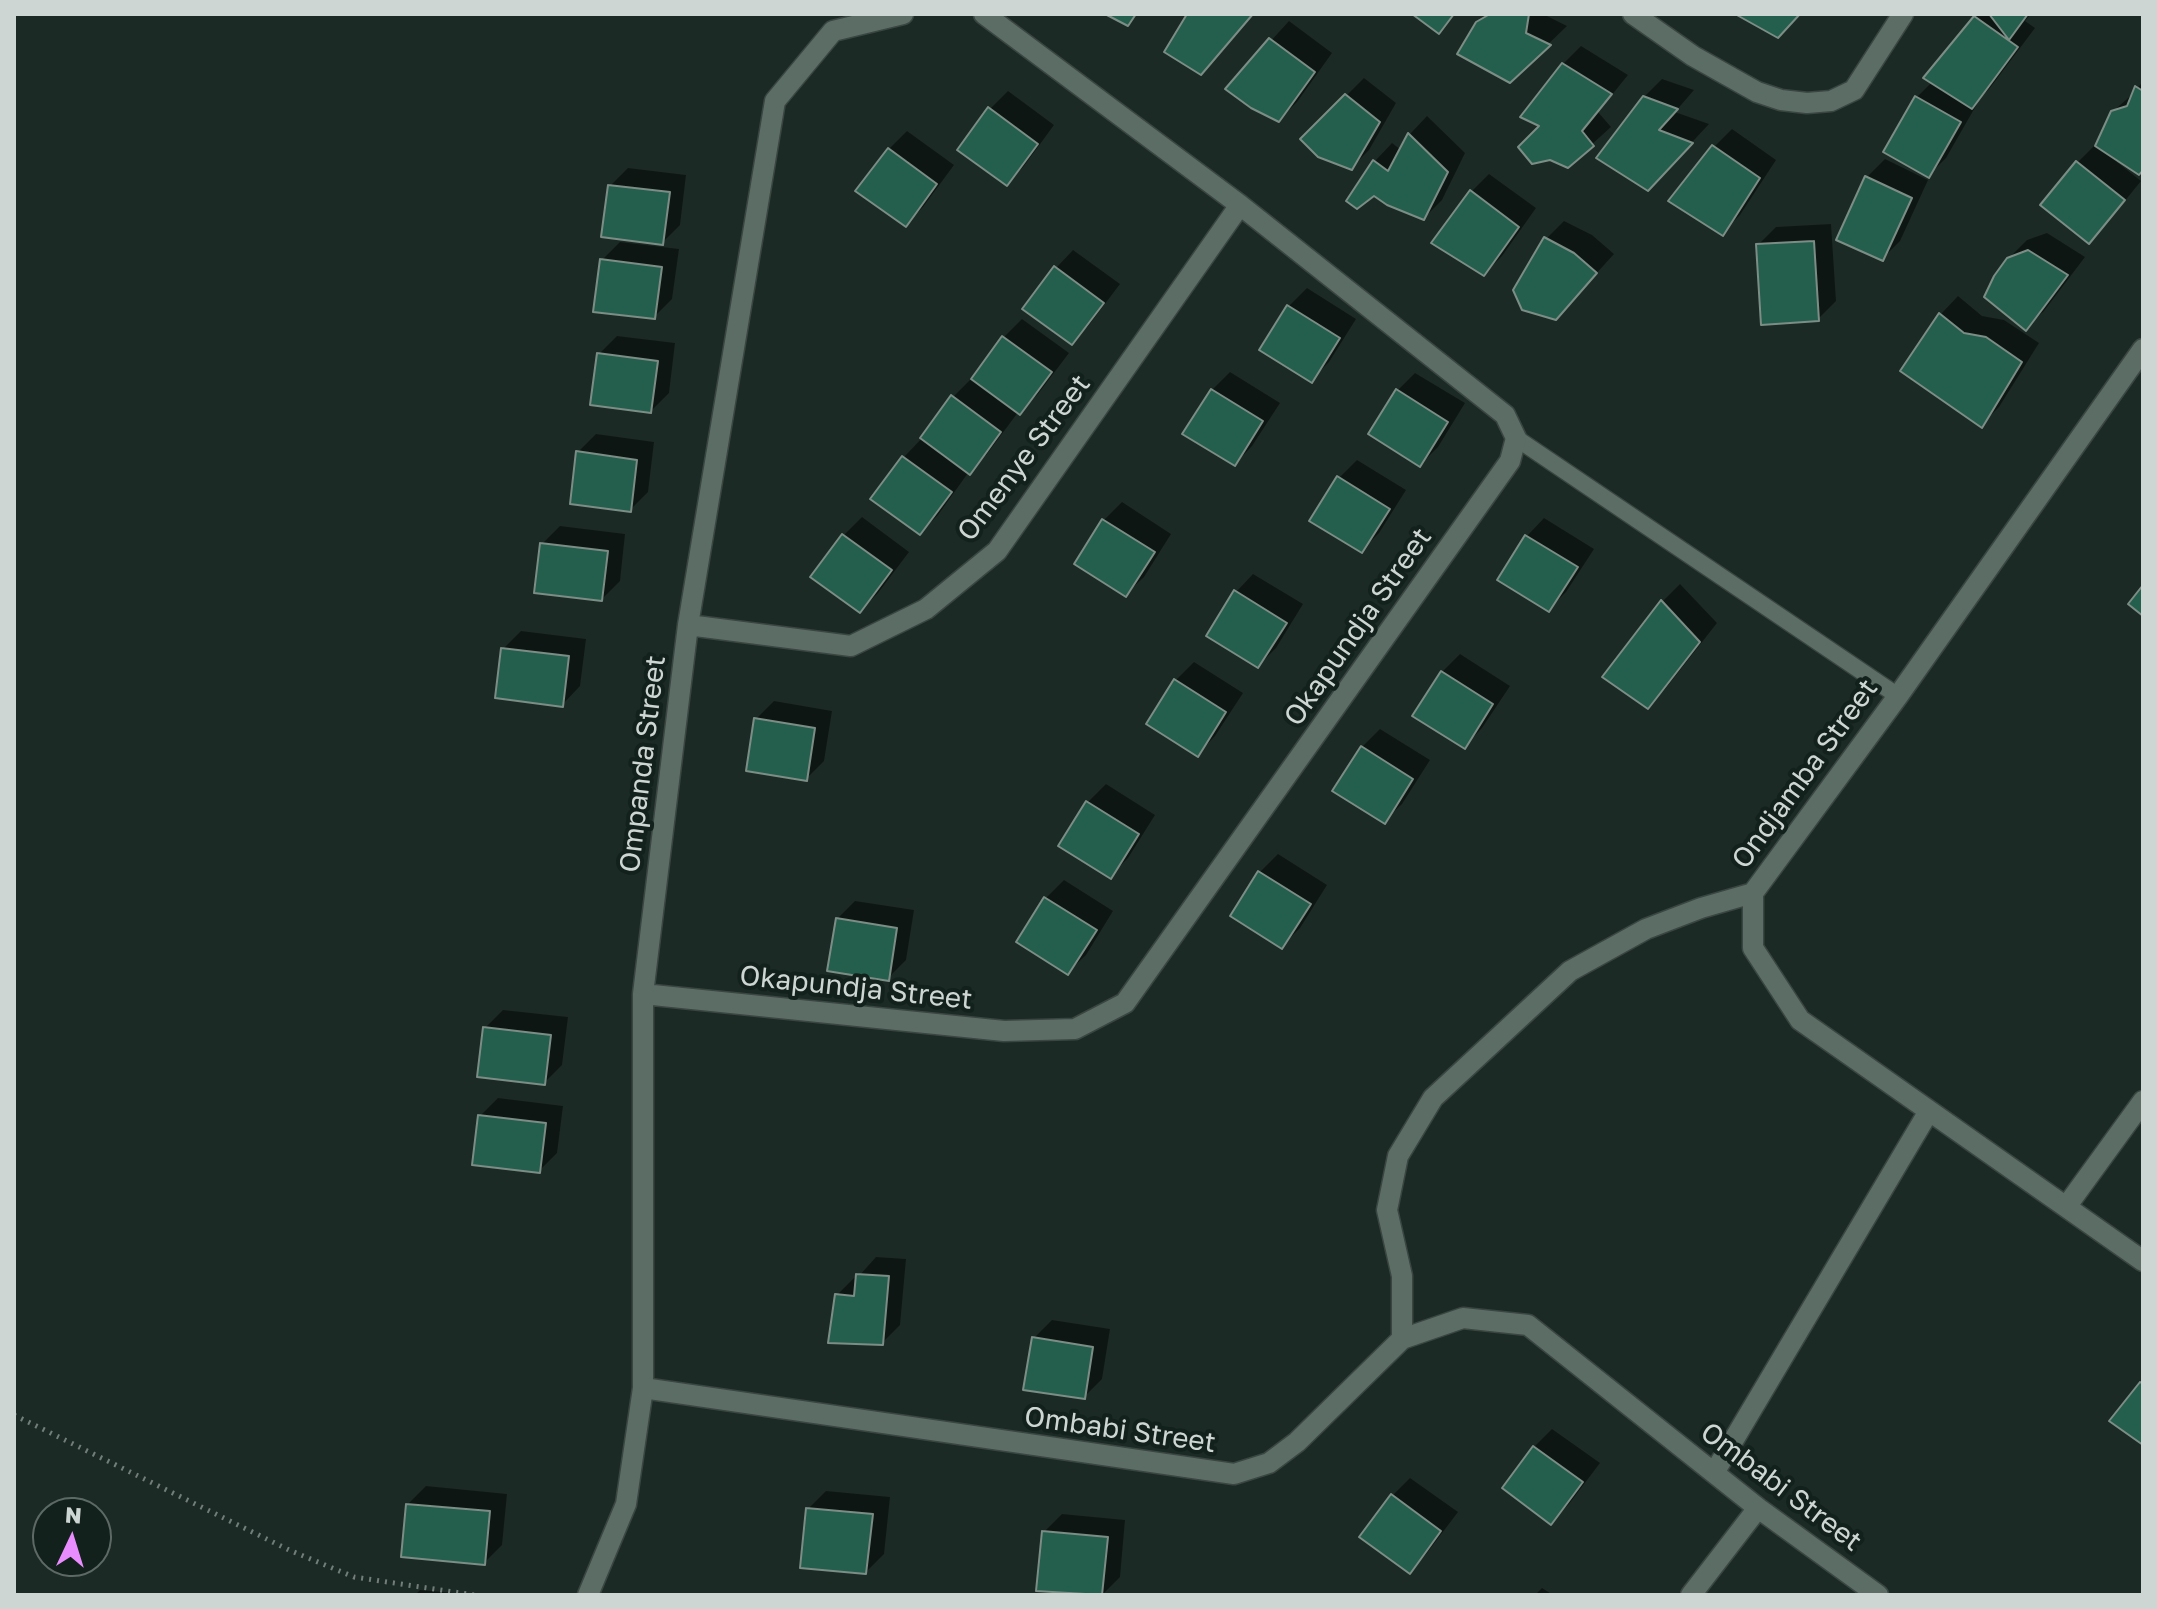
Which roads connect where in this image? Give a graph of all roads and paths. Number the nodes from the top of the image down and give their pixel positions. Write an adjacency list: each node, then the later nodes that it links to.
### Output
1 (903, 14): 8 (street, Ompanda Street)
2 (984, 14): 5 (street)
3 (1633, 14): 4 (street)
4 (1903, 14)
5 (1240, 205): 7 (street); 8 (street, Omenye Street)
6 (2143, 349): 9 (street, Ondjamba Street)
7 (1516, 438): 9 (lane); 11 (street, Okapundja Street)
8 (688, 625): 11 (street, Ompanda Street)
9 (1898, 696): 10 (street, Ondjamba Street)
10 (1753, 893): 13 (street, Ondjamba Street); 16 (street)
11 (643, 994): 17 (street, Ompanda Street)
12 (2143, 1101): 14 (street)
13 (1929, 1111): 14 (street, Ondjamba Street); 19 (street)
14 (2066, 1207): 15 (street, Ondjamba Street)
15 (2143, 1261)
16 (1402, 1339): 17 (street, Ombabi Street); 19 (street, Ombabi Street)
17 (643, 1388): 22 (street, Ompanda Street)
18 (14, 1415): 21 (path)
19 (1714, 1473): 20 (street, Ombabi Street)
20 (1758, 1508): 23 (street); 24 (street, Ombabi Street)
21 (474, 1595)
22 (588, 1595)
23 (1691, 1595)
24 (1878, 1595)

